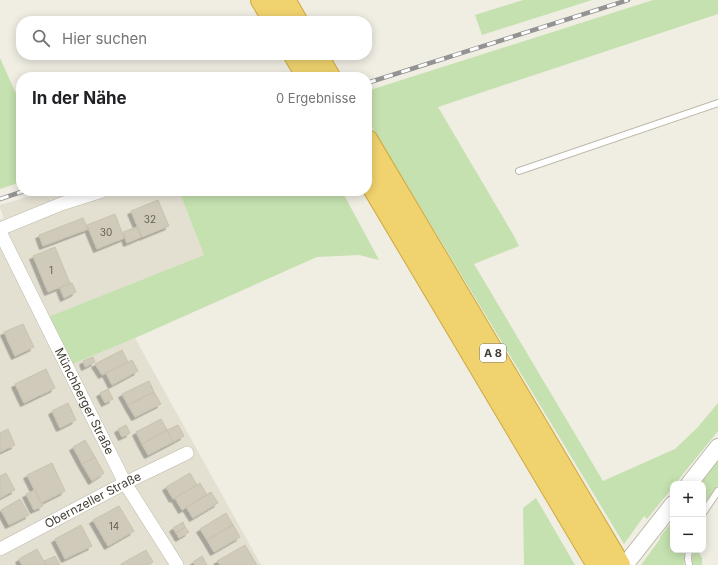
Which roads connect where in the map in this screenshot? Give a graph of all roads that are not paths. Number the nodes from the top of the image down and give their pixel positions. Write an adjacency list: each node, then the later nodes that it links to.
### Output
1 (262, 0): 3 (highway)
2 (284, 0): 4 (highway)
3 (272, 16)
4 (293, 16)
5 (298, 60): 7 (highway)
6 (319, 60): 8 (highway)
7 (305, 72)
8 (326, 72)
9 (718, 104): 11 (lane)
10 (372, 149): 27 (highway, A 8)
11 (519, 171)
12 (372, 184): 26 (highway, A 8)
13 (86, 196): 14 (street)
14 (0, 229)
15 (0, 232): 19 (street, Münchberger Straße)
16 (718, 447): 18 (street)
17 (187, 453): 19 (street, Obernzeller Straße)
18 (691, 481)
19 (125, 483): 23 (street, Obernzeller Straße); 25 (street, Münchberger Straße)
20 (718, 491): 22 (lane)
21 (670, 508): 28 (street)
22 (706, 509)
23 (1, 547)
24 (689, 553): 29 (lane)
25 (177, 565)
26 (598, 565)
27 (619, 565)
28 (625, 565)
29 (689, 565)

